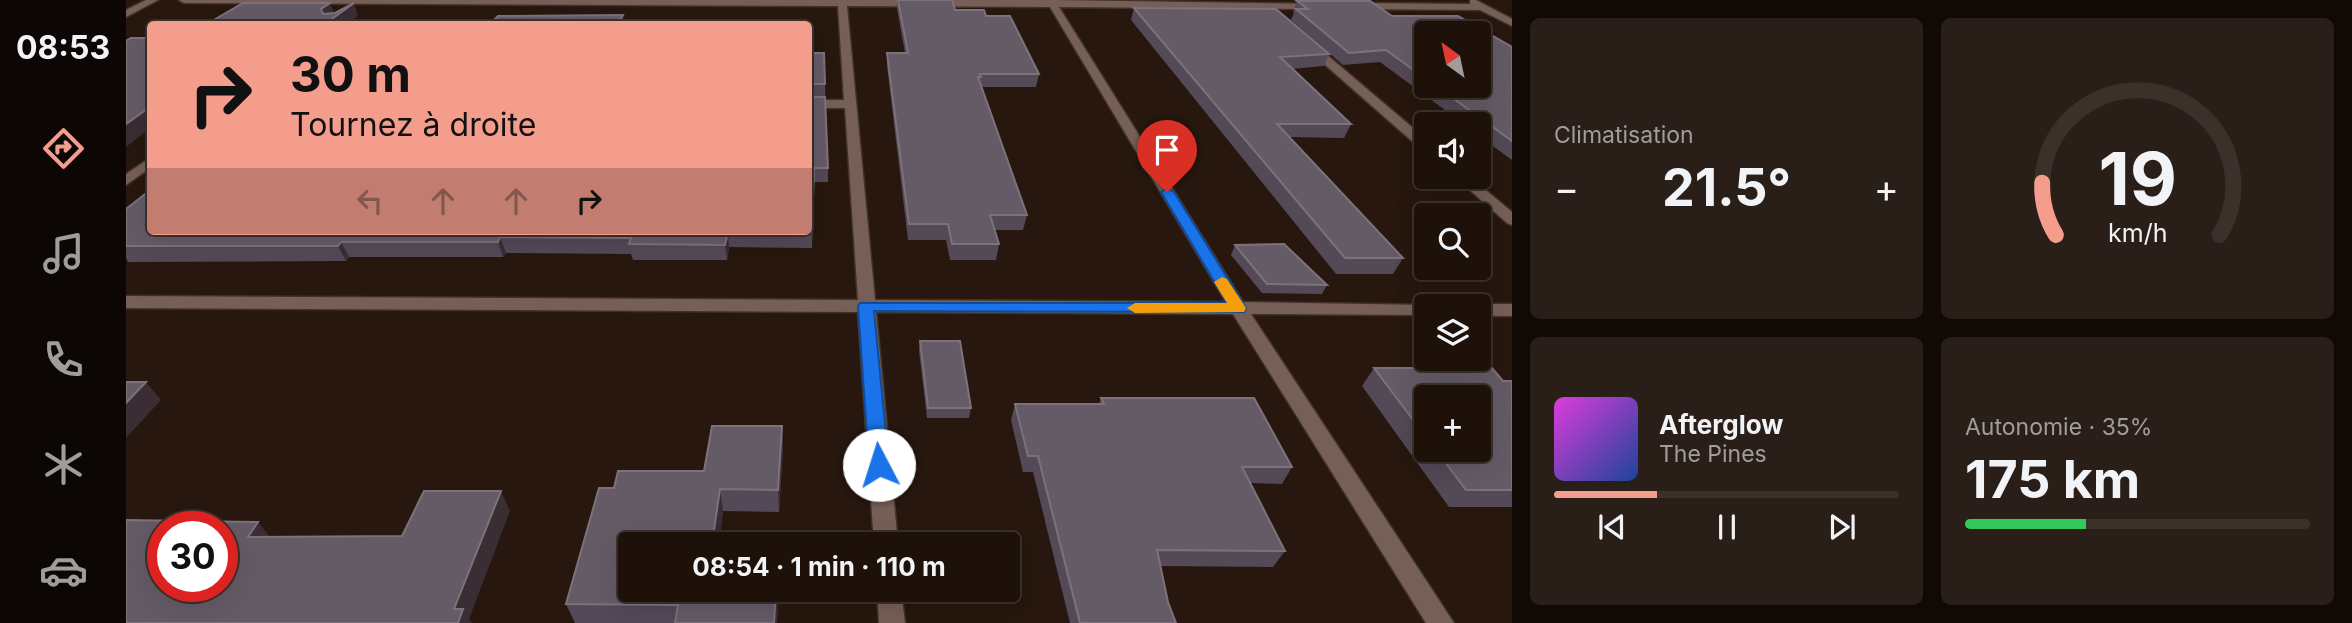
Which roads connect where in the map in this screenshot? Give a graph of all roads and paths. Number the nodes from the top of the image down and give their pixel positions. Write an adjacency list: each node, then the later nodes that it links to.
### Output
1 (153, 0): 12 (street)
2 (184, 0): 5 (street)
3 (1470, 0): 10 (street)
4 (842, 2): 5 (street); 6 (street); 17 (street)
5 (362, 3): 11 (street)
6 (1052, 3): 7 (street); 25 (street)
7 (1261, 3): 8 (street); 13 (street)
8 (1333, 6)
9 (1347, 6): 10 (street)
10 (1483, 7): 14 (street)
11 (352, 10)
12 (126, 14)
13 (1275, 15)
14 (1512, 23)
15 (1305, 41): 18 (street)
16 (812, 104): 17 (street)
17 (850, 104): 24 (street)
18 (1414, 136)
19 (147, 164): 20 (street)
20 (126, 181)
21 (1476, 189): 22 (street)
22 (1512, 220)
23 (126, 302): 24 (street)
24 (866, 306): 25 (street); 29 (street)
25 (1238, 308): 26 (street); 32 (street)
26 (1414, 309)
27 (1491, 310): 28 (street)
28 (1512, 310)
29 (885, 532)
30 (890, 602): 31 (street)
31 (892, 623)
32 (1441, 623)

